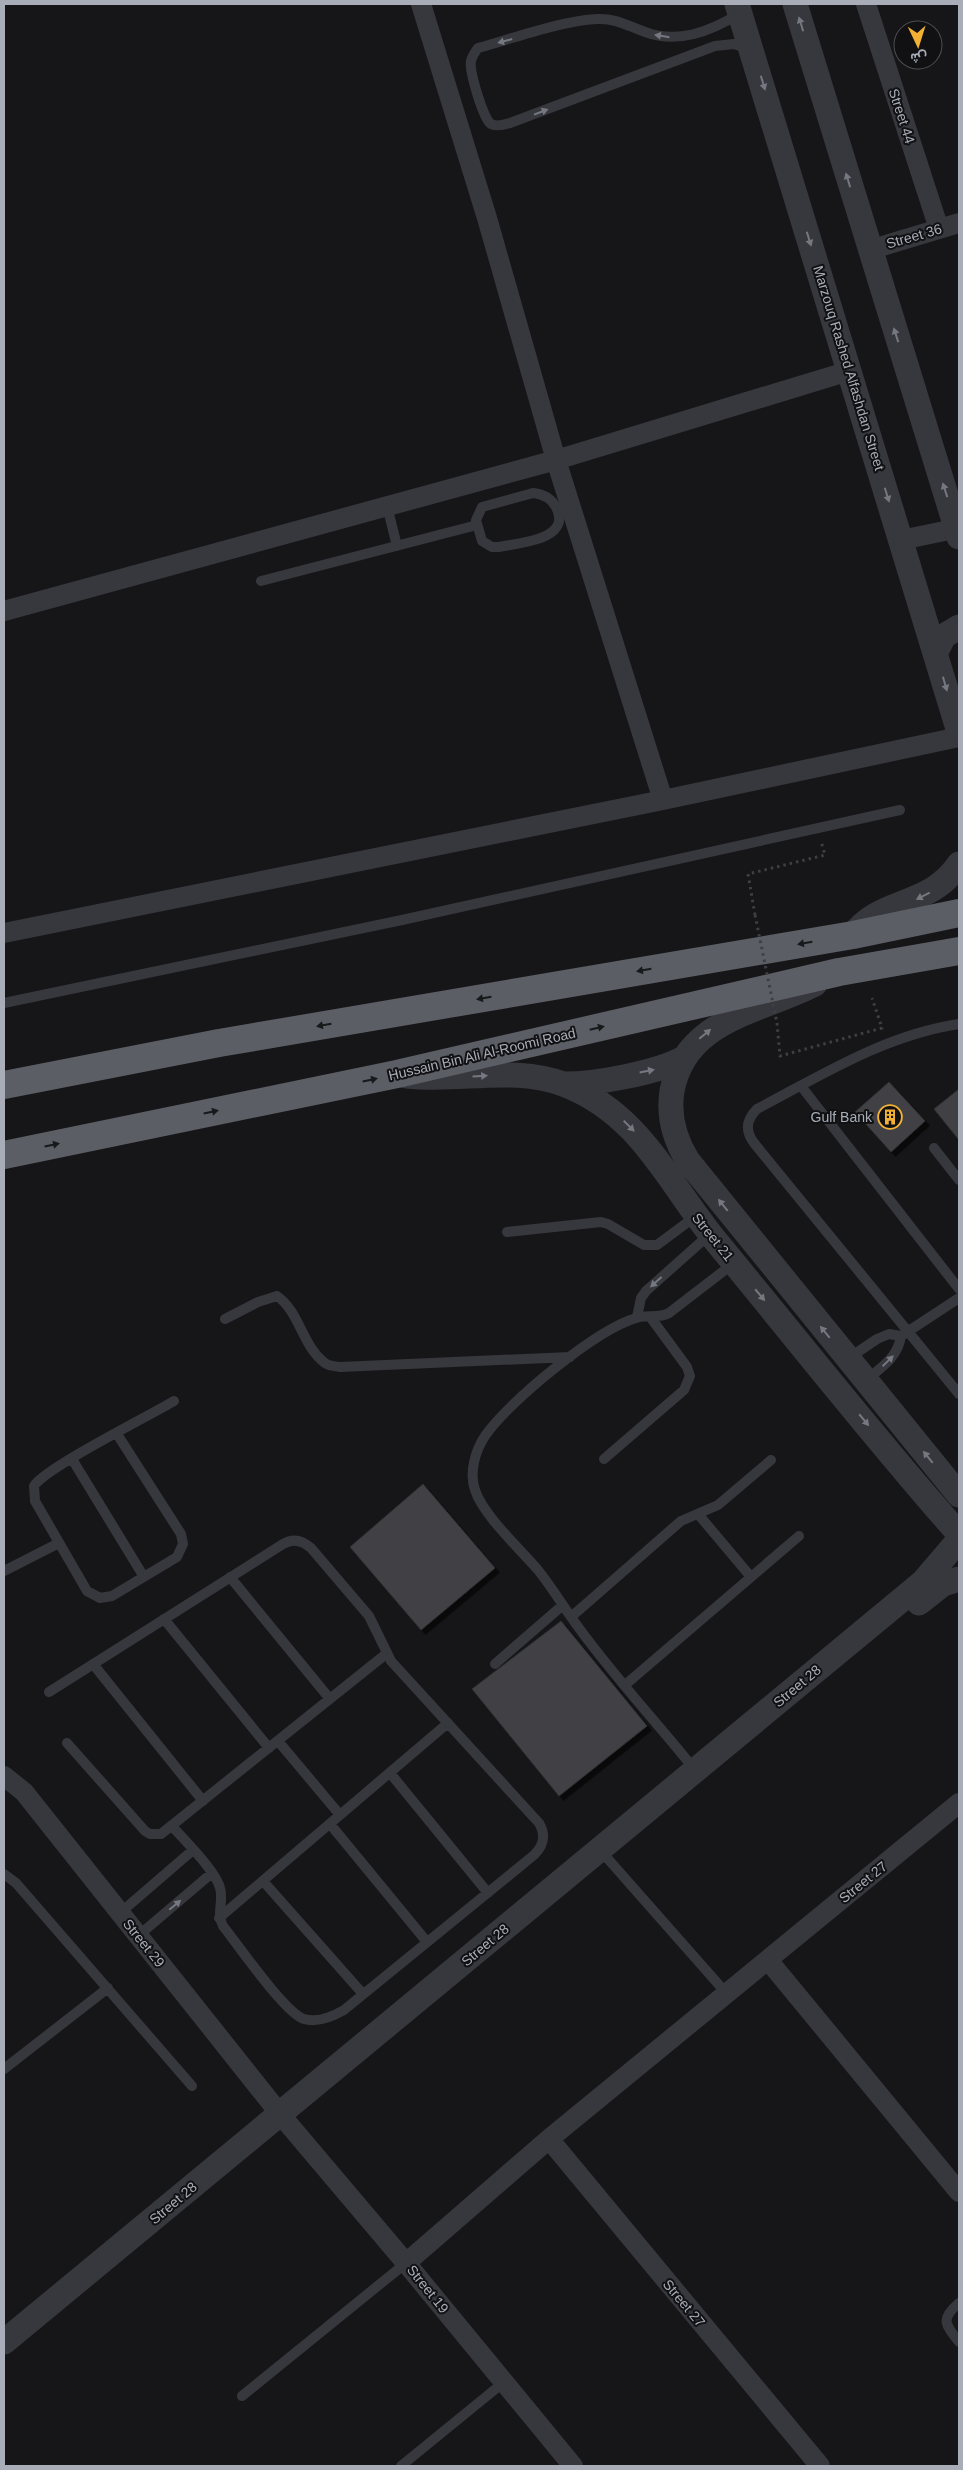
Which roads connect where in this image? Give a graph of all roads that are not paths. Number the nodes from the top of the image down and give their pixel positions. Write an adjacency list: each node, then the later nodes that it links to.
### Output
1 (421, 4): 10 (street)
2 (794, 4): 8 (street, one-way to 2)
3 (866, 4): 7 (street, Street 44)
4 (738, 9): 5 (street, Marzouq Rashed Alfashdan Street); 5 (lane, one-way to 5)
5 (752, 50): 9 (street, Marzouq Rashed Alfashdan Street, one-way to 9)
6 (959, 223): 7 (street, Street 36)
7 (939, 229): 8 (street, Street 36)
8 (869, 250): 13 (street, one-way to 8)
9 (849, 371): 10 (street); 14 (street, Marzouq Rashed Alfashdan Street, one-way to 14)
10 (556, 460): 11 (street); 22 (street)
11 (387, 506): 15 (lane); 17 (street)
12 (476, 525): 12 (lane); 15 (lane)
13 (958, 531): 14 (street)
14 (901, 540): 19 (street, Marzouq Rashed Alfashdan Street)
15 (397, 546): 16 (lane)
16 (261, 581)
17 (4, 611)
18 (959, 626): 19 (street)
19 (936, 652): 20 (street, Marzouq Rashed Alfashdan Street, one-way to 20)
20 (959, 732)
21 (959, 737): 22 (street)
22 (662, 800): 26 (street)
23 (900, 810): 30 (lane)
24 (959, 864): 27 (street, one-way to 27)
25 (959, 913): 27 (highway)
26 (4, 933)
27 (853, 935): 35 (highway, one-way to 35)
28 (959, 951): 29 (highway, Hussain Bin Ali Al-Roomi Road)
29 (839, 972): 32 (street, Street 21, one-way to 29); 33 (highway, Hussain Bin Ali Al-Roomi Road, one-way to 29)
30 (4, 1004)
31 (959, 1024): 36 (lane)
32 (684, 1058): 34 (street, one-way to 32); 39 (street, Street 21)
33 (397, 1074): 34 (street, Street 21, one-way to 34); 38 (highway, Hussain Bin Ali Al-Roomi Road, one-way to 33)
34 (564, 1084): 41 (street, Street 21, one-way to 41)
35 (4, 1085)
36 (801, 1086): 45 (lane); 50 (lane)
37 (934, 1148): 40 (lane)
38 (4, 1155)
39 (696, 1172): 41 (street); 52 (street, Street 21, one-way to 39)
40 (959, 1180)
41 (676, 1189): 42 (street, Street 21)
42 (703, 1225): 43 (lane); 44 (street, Street 21); 47 (lane, one-way to 47)
43 (507, 1232)
44 (734, 1263): 48 (lane); 62 (street, Street 21, one-way to 62)
45 (959, 1289)
46 (959, 1298): 50 (lane)
47 (637, 1317): 48 (lane); 51 (lane)
48 (651, 1318): 58 (lane)
49 (225, 1319): 51 (lane)
50 (905, 1333): 52 (lane); 53 (lane, one-way to 50); 54 (lane)
51 (570, 1357): 71 (lane)
52 (848, 1359): 53 (street, Street 21)
53 (865, 1381): 60 (street, Street 21, one-way to 53)
54 (959, 1394)
55 (174, 1401): 56 (lane)
56 (117, 1434): 57 (lane); 67 (lane)
57 (72, 1459): 65 (lane); 67 (lane)
58 (604, 1459)
59 (771, 1460): 61 (lane)
60 (959, 1495)
61 (698, 1514): 68 (lane); 72 (lane)
62 (959, 1534)
63 (799, 1536): 68 (lane)
64 (959, 1540): 84 (street, Street 28)
65 (59, 1543): 66 (lane); 67 (lane)
66 (4, 1571)
67 (144, 1577)
68 (751, 1577): 77 (lane)
69 (230, 1578): 73 (lane); 74 (lane); 79 (lane)
70 (959, 1579): 93 (street, Street 28)
71 (564, 1605): 72 (lane); 76 (lane)
72 (571, 1617): 77 (lane)
73 (164, 1619): 75 (lane); 83 (lane)
74 (386, 1654): 79 (lane); 80 (lane)
75 (93, 1664): 78 (lane); 87 (lane)
76 (495, 1664)
77 (625, 1685): 84 (lane)
78 (49, 1692)
79 (330, 1699): 81 (lane)
80 (448, 1723): 85 (lane); 97 (lane)
81 (278, 1741): 83 (lane); 89 (lane)
82 (67, 1743): 91 (lane)
83 (269, 1748): 87 (lane)
84 (695, 1771): 108 (street, Street 28)
85 (390, 1773): 89 (lane); 97 (lane)
86 (4, 1776): 98 (street, Street 29)
87 (203, 1801): 91 (lane)
88 (959, 1803): 102 (street, Street 27)
89 (340, 1815): 90 (lane)
90 (330, 1824): 96 (lane); 101 (lane)
91 (172, 1826): 92 (lane)
92 (192, 1850): 95 (lane); 98 (lane)
93 (608, 1859): 105 (lane); 108 (street, Street 28)
94 (4, 1874): 103 (lane)
95 (212, 1874): 99 (lane); 100 (lane, one-way to 95)
96 (263, 1881): 99 (lane); 104 (lane)
97 (488, 1893): 101 (lane)
98 (120, 1913): 100 (street, Street 29)
99 (219, 1918): 104 (lane)
100 (138, 1936): 108 (street, Street 29)
101 (427, 1942): 104 (lane)
102 (768, 1960): 105 (street, Street 27); 110 (street)
103 (108, 1988): 106 (lane); 107 (lane)
104 (364, 1994)
105 (727, 1994): 109 (street, Street 27)
106 (4, 2068)
107 (192, 2086)
108 (284, 2119): 111 (street, Street 19); 113 (street, Street 28); 115 (street, Street 28)
109 (549, 2139): 111 (street, Street 27); 120 (street, Street 27)
110 (959, 2192)
111 (406, 2263): 116 (street, Street 19); 117 (lane)
112 (959, 2303): 114 (lane)
113 (4, 2342)
114 (959, 2342)
115 (4, 2356)
116 (504, 2382): 118 (lane); 119 (street, Street 19)
117 (242, 2396)
118 (401, 2466)
119 (573, 2466)
120 (820, 2466)

